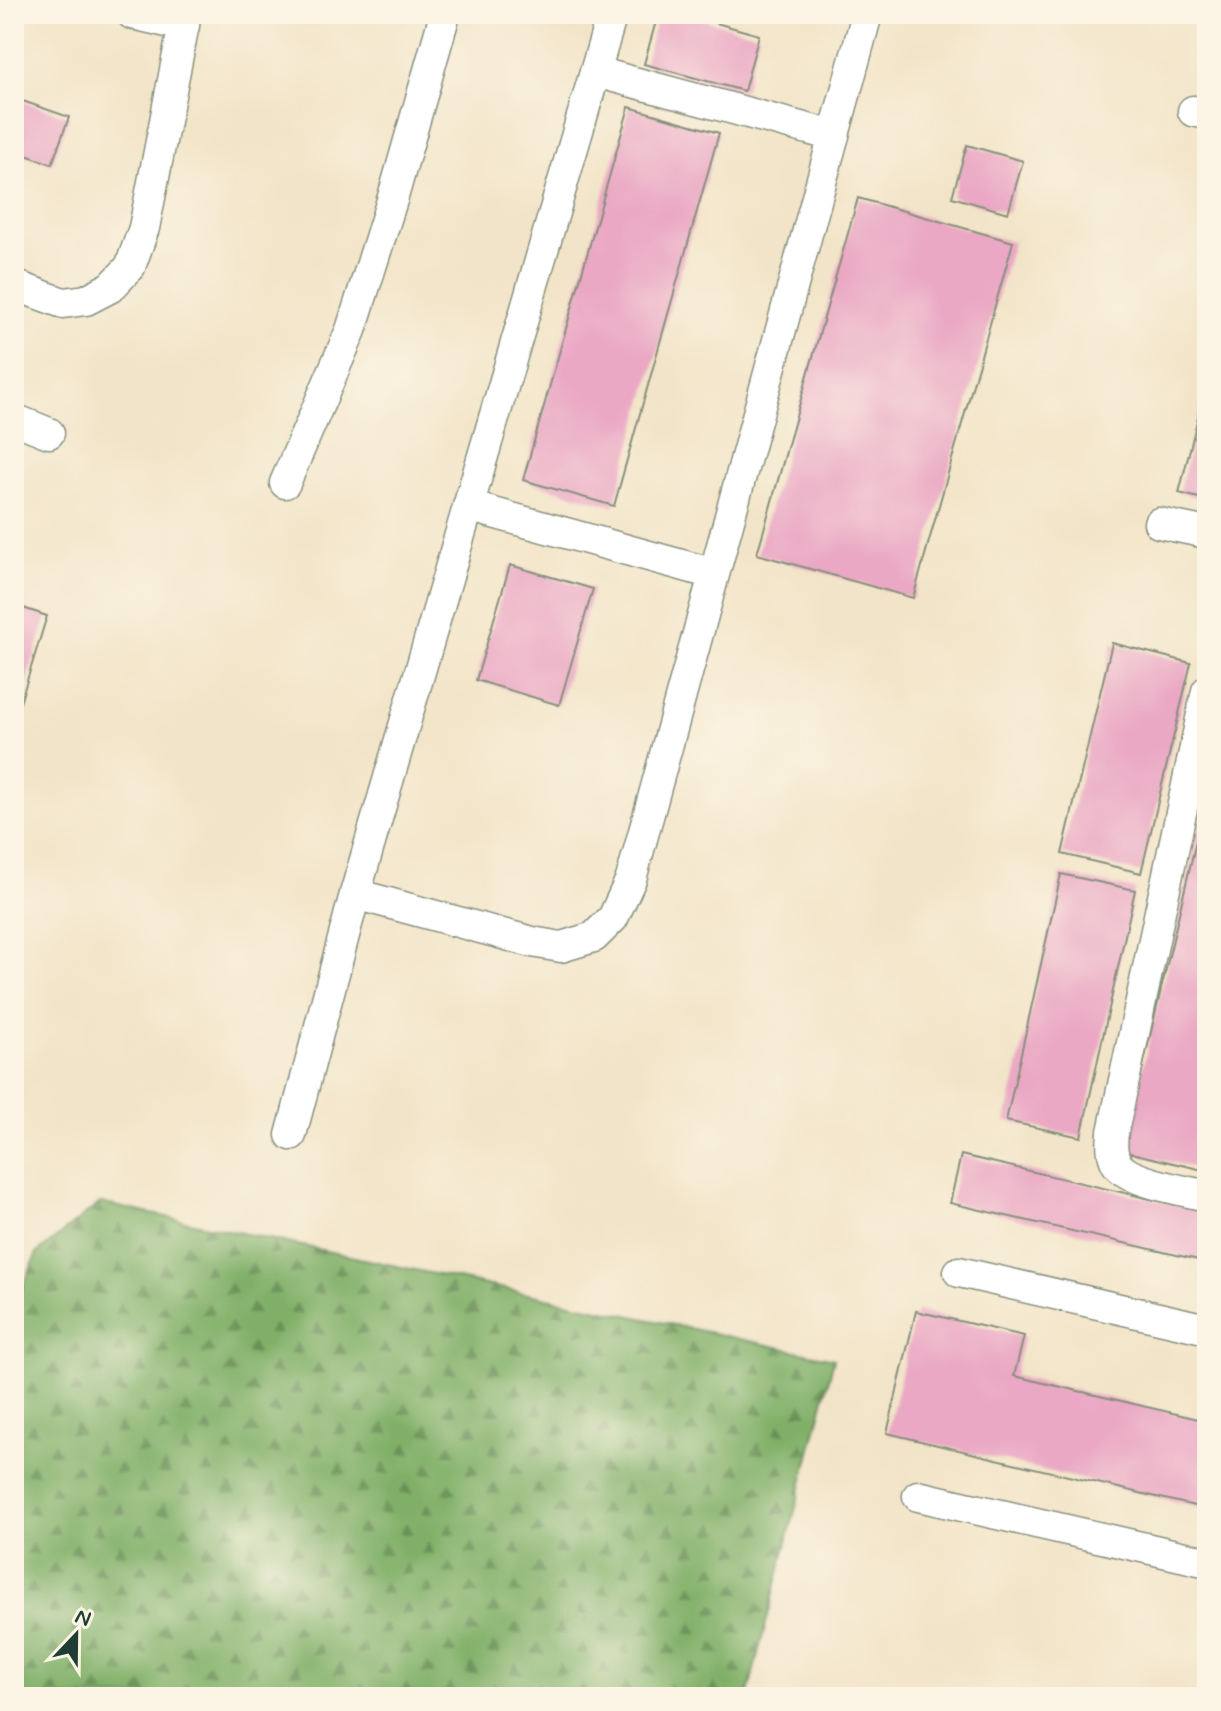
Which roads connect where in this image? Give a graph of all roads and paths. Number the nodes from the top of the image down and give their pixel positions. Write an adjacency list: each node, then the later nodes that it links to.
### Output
1 (132, 14): 5 (street)
2 (445, 14): 11 (street)
3 (612, 14): 6 (street)
4 (867, 14): 7 (street)
5 (185, 20): 8 (street)
6 (596, 72): 7 (street); 12 (street)
7 (834, 136): 15 (street)
8 (14, 285)
9 (14, 419): 10 (street)
10 (49, 433)
11 (285, 483)
12 (468, 506): 15 (street); 17 (street)
13 (1159, 523): 14 (street)
14 (1207, 533)
15 (714, 574): 17 (street)
16 (1207, 691): 19 (street)
17 (355, 894): 18 (street)
18 (291, 1135)
19 (1207, 1196)
20 (959, 1272): 21 (street)
21 (1207, 1329)
22 (918, 1496): 23 (street)
23 (1207, 1562)

